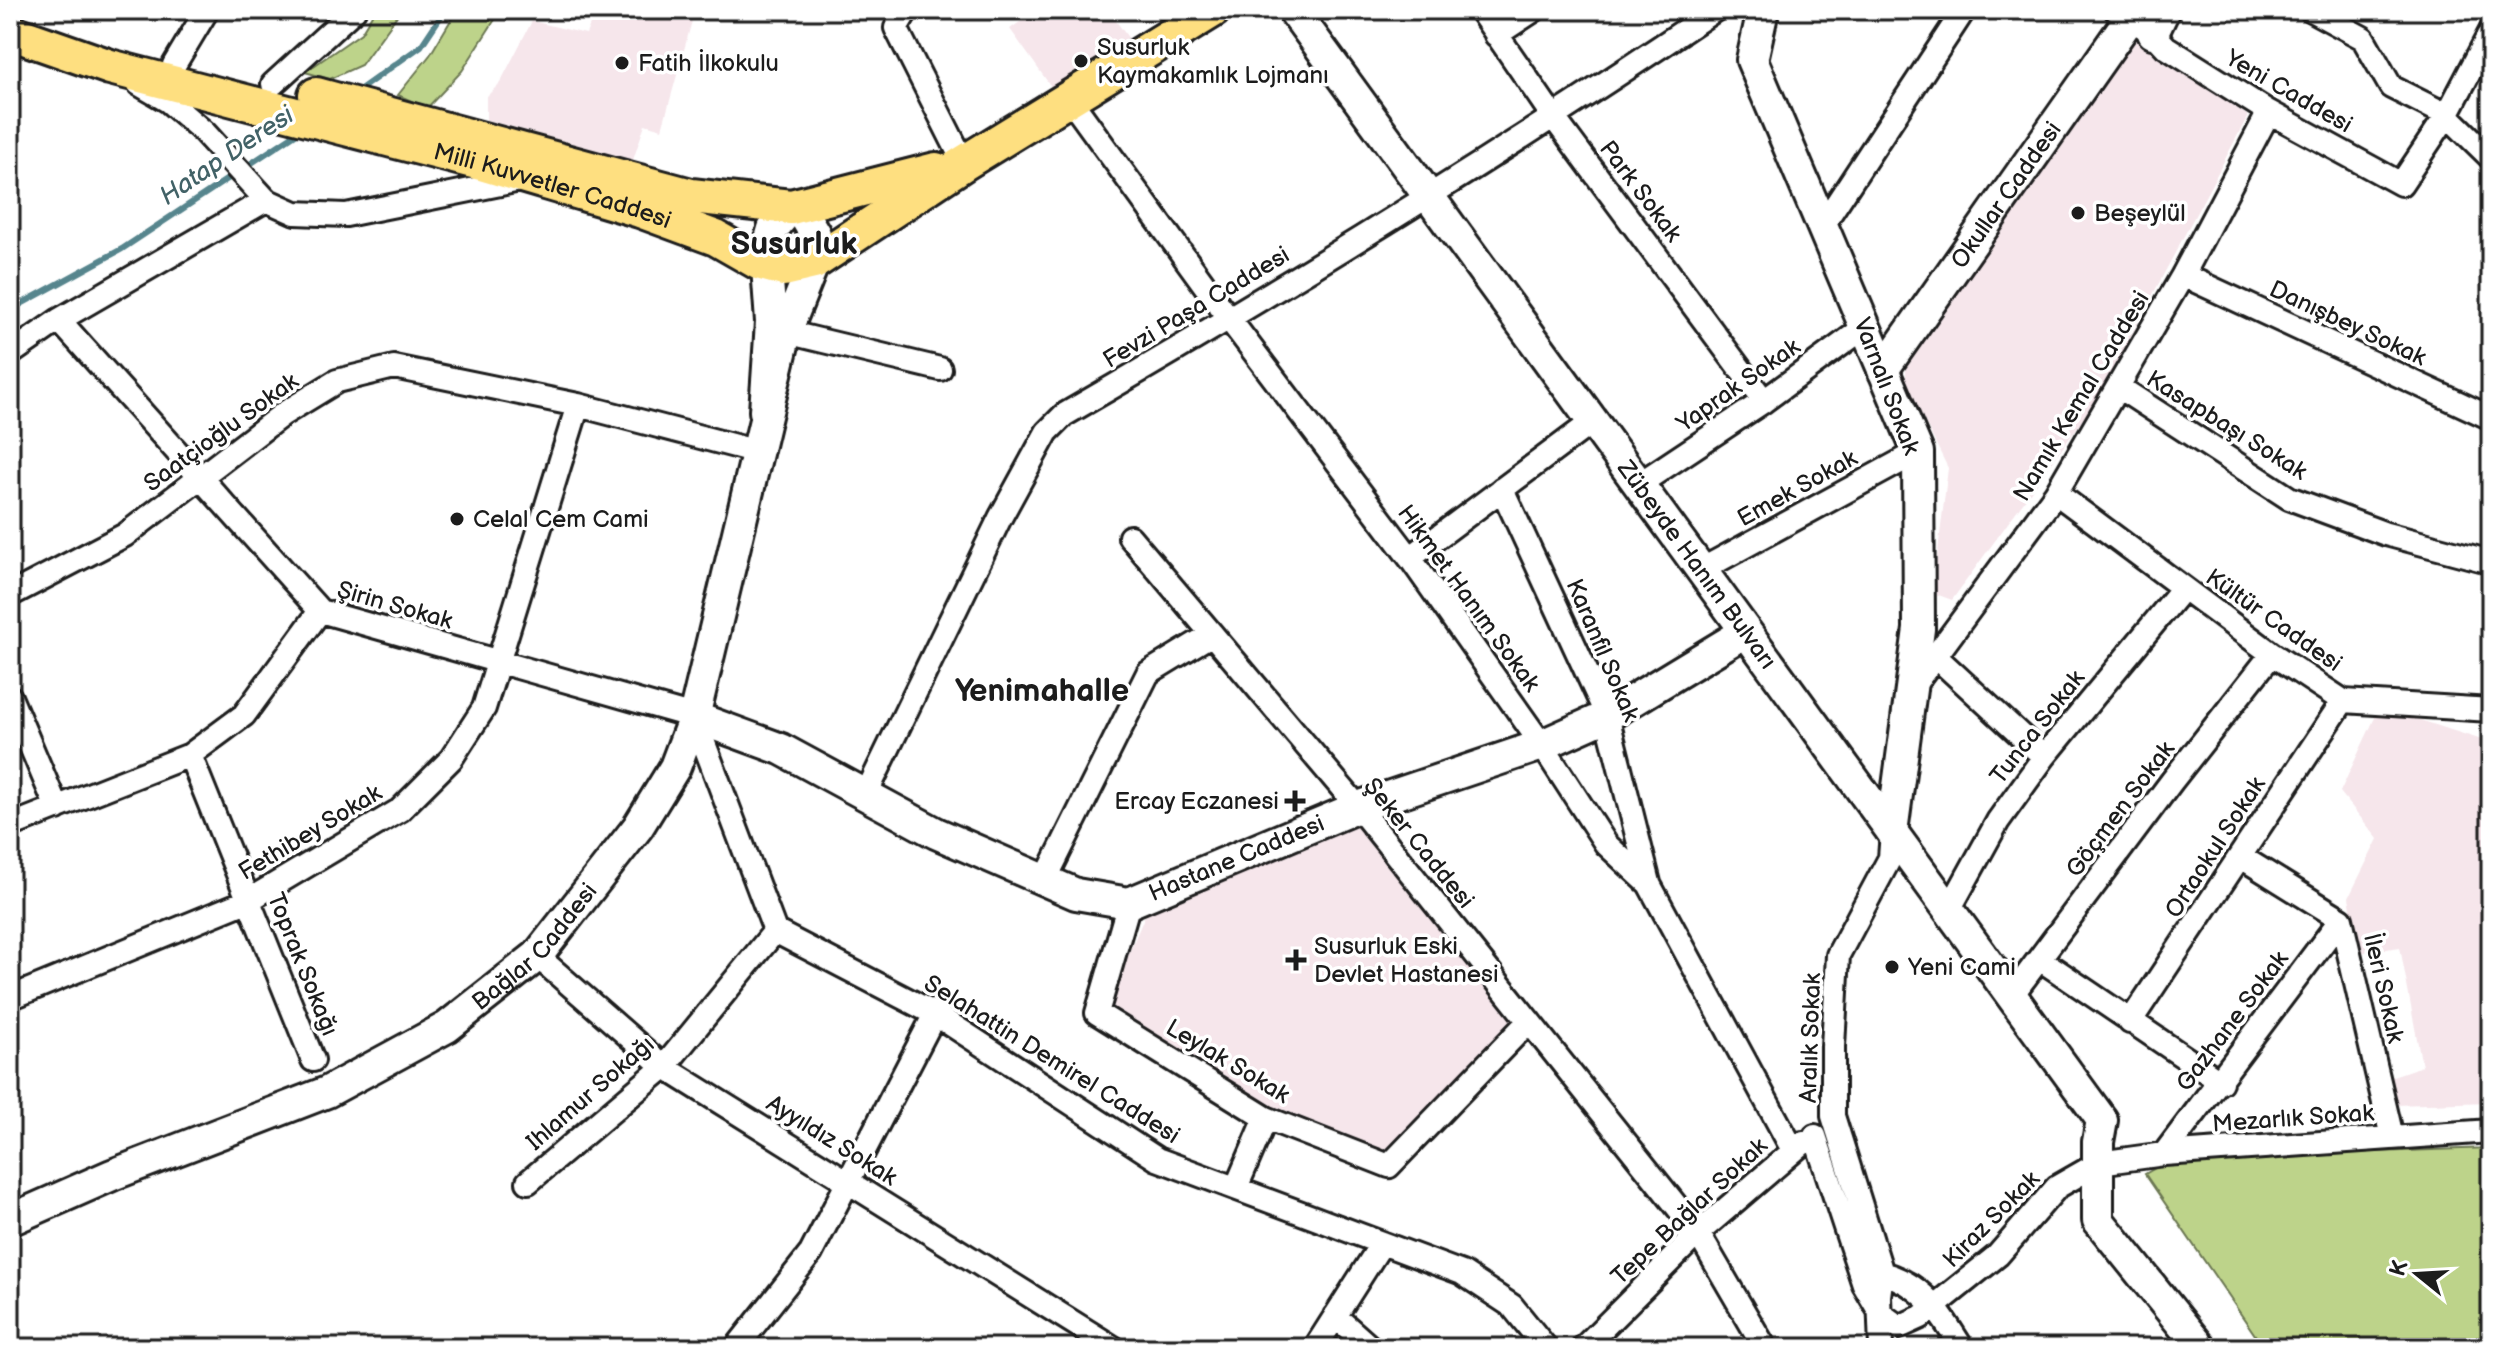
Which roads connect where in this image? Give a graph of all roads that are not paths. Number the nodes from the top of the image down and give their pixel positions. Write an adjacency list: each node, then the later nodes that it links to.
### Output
1 (354, 10): 19 (street)
2 (907, 10): 27 (street)
3 (1213, 10): 21 (main road, Milli Kuvvetler Caddesi)
4 (1272, 10): 29 (main road)
5 (1293, 10): 29 (main road, Zübeyde Hanım Bulvarı)
6 (1480, 10): 16 (street, Park Sokak)
7 (1534, 10): 16 (street)
8 (1715, 10): 24 (street, Fevzi Paşa Caddesi)
9 (1763, 10): 32 (main road, Varnalı Sokak)
10 (1964, 10): 32 (street)
11 (2311, 10): 23 (street)
12 (208, 11): 17 (street)
13 (2141, 18): 22 (street, Yeni Caddesi); 42 (main road, Okullar Caddesi)
14 (2491, 31): 23 (street)
15 (10, 32): 18 (main road, Milli Kuvvetler Caddesi)
16 (1496, 35): 24 (street, Park Sokak)
17 (174, 65): 18 (main road); 20 (main road)
18 (110, 67): 20 (main road, Milli Kuvvetler Caddesi); 30 (street)
19 (273, 84): 20 (main road); 25 (main road)
20 (235, 87): 25 (main road, Milli Kuvvetler Caddesi)
21 (1069, 98): 27 (main road, Milli Kuvvetler Caddesi); 37 (street, Hikmet Hanım Sokak)
22 (2269, 112): 23 (street, Yeni Caddesi); 35 (street, Namık Kemal Caddesi)
23 (2447, 115): 26 (street)
24 (1554, 118): 29 (street, Fevzi Paşa Caddesi); 44 (street, Park Sokak)
25 (483, 152): 28 (main road, Milli Kuvvetler Caddesi); 31 (main road)
26 (2491, 158)
27 (964, 163): 31 (main road); 33 (main road, Milli Kuvvetler Caddesi)
28 (530, 178): 30 (street); 34 (main road, Milli Kuvvetler Caddesi)
29 (1419, 199): 37 (street, Fevzi Paşa Caddesi); 48 (main road); 52 (main road, Zübeyde Hanım Bulvarı)
30 (266, 200): 36 (street)
31 (791, 207): 33 (main road); 34 (main road)
32 (1822, 226): 38 (main road, Varnalı Sokak)
33 (814, 262): 34 (main road, Milli Kuvvetler Caddesi); 39 (main road)
34 (767, 265): 46 (main road)
35 (2183, 275): 43 (street, Namık Kemal Caddesi); 47 (street, Danışbey Sokak)
36 (59, 320): 40 (street); 51 (street, Şirin Sokak)
37 (1230, 320): 56 (street, Hikmet Hanım Sokak); 76 (street, Fevzi Paşa Caddesi)
38 (1865, 327): 42 (main road, Varnalı Sokak); 44 (street, Yaprak Sokak)
39 (786, 332): 41 (street); 46 (main road)
40 (10, 354)
41 (940, 369)
42 (1883, 370): 50 (main road, Varnalı Sokak)
43 (2120, 388): 54 (street, Namık Kemal Caddesi); 57 (street, Kasapbaşı Sokak)
44 (1764, 401): 52 (street, Yaprak Sokak)
45 (578, 405): 49 (street, Saatçioğlu Sokak); 51 (street, Saatçioğlu Sokak); 66 (street, Fethibey Sokak)
46 (765, 411): 49 (main road, Bağlar Caddesi)
47 (2491, 418)
48 (1580, 431): 53 (street); 63 (main road)
49 (758, 452): 72 (main road, Bağlar Caddesi)
50 (1918, 452): 58 (street, Emek Sokak); 67 (main road, Varnalı Sokak)
51 (200, 478): 60 (street, Saatçioğlu Sokak); 61 (street, Şirin Sokak)
52 (1639, 484): 58 (main road, Zübeyde Hanım Bulvarı)
53 (1502, 489): 56 (street); 71 (street, Karanfil Sokak)
54 (2056, 493): 59 (street, Kültür Caddesi); 65 (street, Namık Kemal Caddesi)
55 (1130, 537): 62 (street, Şeker Caddesi)
56 (1410, 558): 73 (street, Hikmet Hanım Sokak)
57 (2491, 562)
58 (1701, 570): 80 (main road, Zübeyde Hanım Bulvarı)
59 (2183, 588): 64 (street, Kültür Caddesi); 75 (street, Tunca Sokak)
60 (10, 595)
61 (320, 611): 66 (street, Şirin Sokak); 74 (street)
62 (1212, 634): 77 (street, Şeker Caddesi); 82 (street)
63 (1732, 640): 71 (main road, Hastane Caddesi); 80 (main road)
64 (2272, 654): 69 (street, Kültür Caddesi); 90 (street, Göçmen Sokak)
65 (1934, 655): 67 (street, Namık Kemal Caddesi); 75 (street)
66 (501, 662): 72 (street, Şirin Sokak); 84 (street, Fethibey Sokak)
67 (1911, 689): 80 (main road, Varnalı Sokak)
68 (10, 697): 78 (street)
69 (2343, 701): 70 (street, Kültür Caddesi); 81 (street, Ortaokul Sokak)
70 (2491, 710)
71 (1607, 716): 73 (main road, Hastane Caddesi); 83 (street, Karanfil Sokak)
72 (694, 717): 76 (main road, Hastane Caddesi); 88 (street); 89 (main road, Bağlar Caddesi)
73 (1542, 745): 77 (main road, Hastane Caddesi); 83 (street, Hikmet Hanım Sokak)
74 (190, 755): 78 (street); 84 (street, Toprak Sokağı)
75 (2044, 757): 86 (street, Tunca Sokak)
76 (866, 794): 82 (main road, Hastane Caddesi)
77 (1358, 807): 85 (main road, Hastane Caddesi); 94 (street, Şeker Caddesi)
78 (57, 808): 79 (street)
79 (10, 826)
80 (1891, 845): 86 (main road, Zübeyde Hanım Bulvarı); 99 (street, Aralık Sokak); 104 (main road)
81 (2241, 857): 87 (street, İleri Sokak); 95 (street, Ortaokul Sokak)
82 (1045, 880): 85 (main road, Hastane Caddesi)
83 (1649, 884): 105 (street, Hikmet Hanım Sokak)
84 (249, 900): 92 (street, Fethibey Sokak); 96 (street, Toprak Sokağı)
85 (1129, 903): 100 (street, Leylak Sokak)
86 (1949, 910): 91 (main road, Zübeyde Hanım Bulvarı)
87 (2341, 919): 98 (street, Gazhane Sokak); 103 (street, İleri Sokak)
88 (775, 931): 93 (street, Selahattin Demirel Caddesi); 97 (street, Ihlamur Sokağı)
89 (537, 956): 97 (street, Ayyıldız Sokak); 110 (main road, Bağlar Caddesi)
90 (2041, 960): 91 (street, Göçmen Sokak); 95 (street)
91 (2012, 995): 104 (main road, Zübeyde Hanım Bulvarı)
92 (10, 998)
93 (935, 1014): 108 (street); 109 (street, Selahattin Demirel Caddesi)
94 (1529, 1021): 100 (street, Leylak Sokak); 111 (street, Şeker Caddesi)
95 (2130, 1022): 98 (street)
96 (313, 1060)
97 (664, 1067): 107 (street, Ihlamur Sokağı); 108 (street, Ayyıldız Sokak)
98 (2221, 1082): 106 (street, Gazhane Sokak)
99 (1833, 1116): 102 (street, Tepe Bağlar Sokak); 113 (street, Aralık Sokak)
100 (1266, 1118): 109 (street)
101 (2491, 1131): 103 (street, Mezarlık Sokak)
102 (1815, 1136): 105 (street, Tepe Bağlar Sokak); 115 (street)
103 (2392, 1137): 106 (street, Mezarlık Sokak)
104 (2100, 1142): 106 (street, Mezarlık Sokak); 114 (street, Kiraz Sokak); 126 (main road)
105 (1793, 1150): 111 (street, Tepe Bağlar Sokak)
106 (2164, 1154)
107 (528, 1182)
108 (851, 1182): 117 (street); 118 (street, Ayyıldız Sokak)
109 (1236, 1188): 112 (street, Selahattin Demirel Caddesi)
110 (10, 1220)
111 (1698, 1233): 122 (street, Tepe Bağlar Sokak); 123 (street, Şeker Caddesi)
112 (1382, 1243): 116 (street); 121 (street, Selahattin Demirel Caddesi)
113 (1882, 1273): 114 (street); 115 (street, Aralık Sokak)
114 (1936, 1306): 115 (street, Kiraz Sokak); 125 (street)
115 (1881, 1314): 124 (street, Aralık Sokak)
116 (1335, 1316): 119 (street); 120 (street)
117 (736, 1348)
118 (1114, 1348)
119 (1315, 1348)
120 (1371, 1348)
121 (1546, 1348)
122 (1583, 1348)
123 (1765, 1348)
124 (1881, 1348)
125 (1962, 1348)
126 (2201, 1348)

